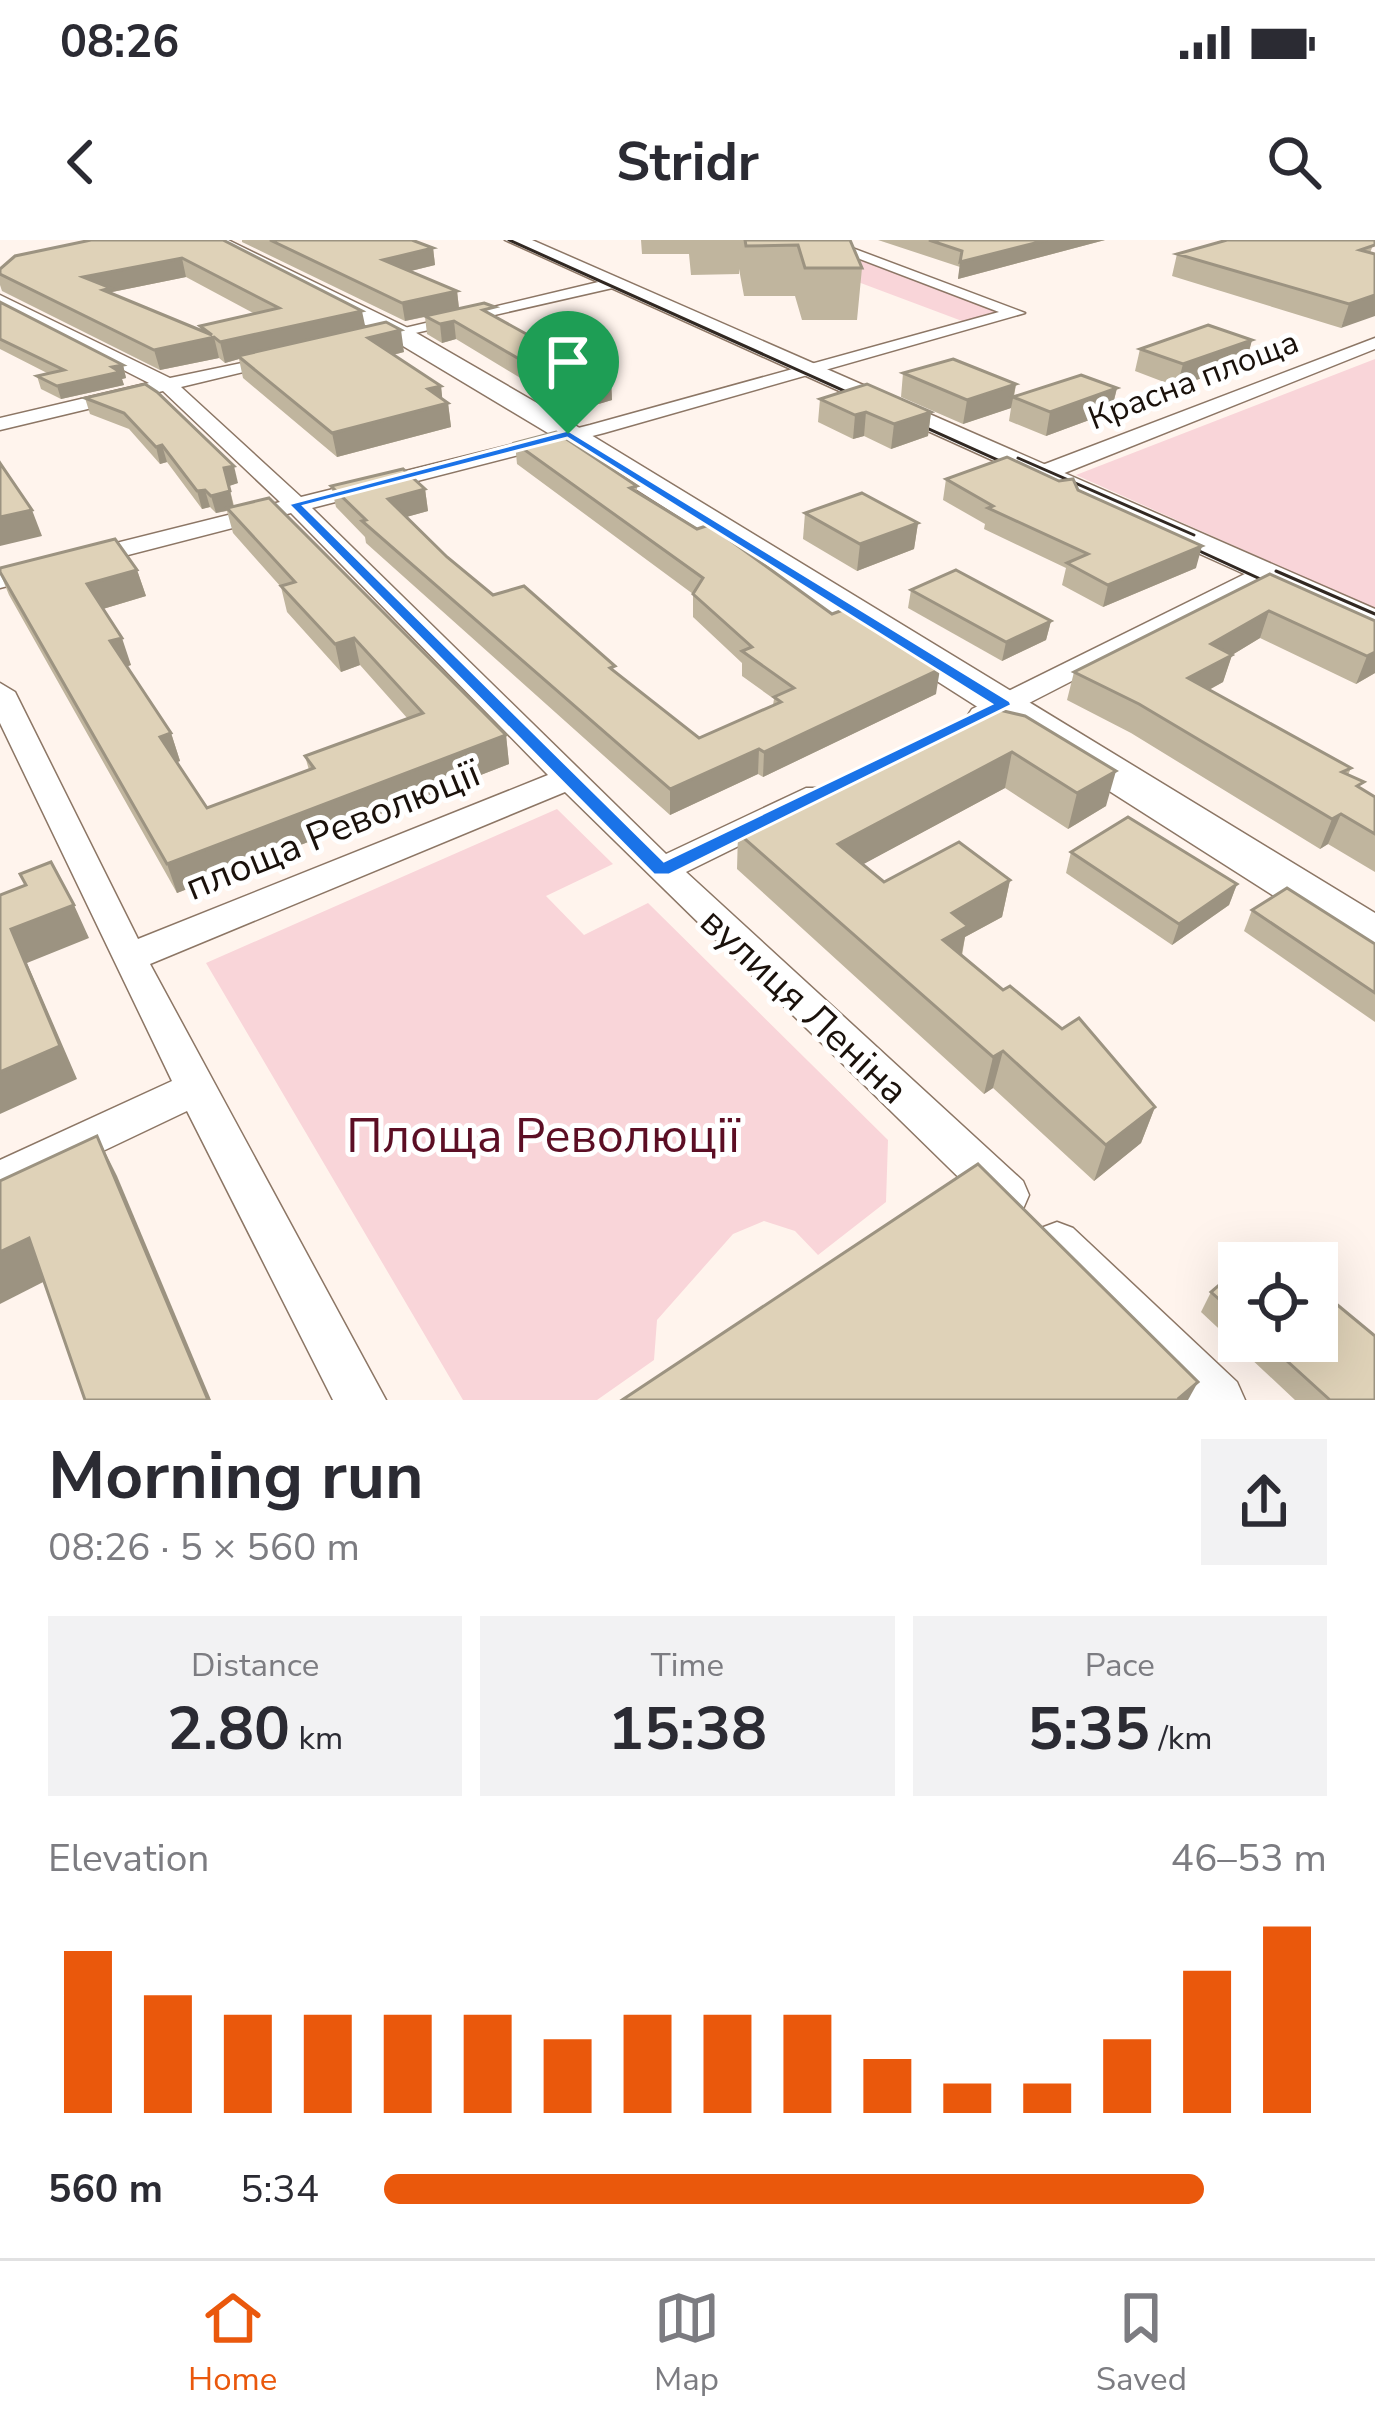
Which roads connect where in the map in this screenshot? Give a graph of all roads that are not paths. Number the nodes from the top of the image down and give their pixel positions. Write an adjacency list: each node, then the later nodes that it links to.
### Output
1 (212, 240): 6 (main road)
2 (515, 240): 4 (main road)
3 (817, 240): 10 (street)
4 (611, 284): 6 (street); 10 (main road)
5 (0, 300): 11 (street, вулиця Леніна)
6 (397, 332): 7 (street); 13 (main road)
7 (354, 341)
8 (1375, 344): 14 (street, Красна площа)
9 (308, 351): 11 (street)
10 (810, 370): 13 (street); 14 (main road)
11 (167, 384): 12 (street); 15 (street, вулиця Леніна)
12 (0, 424)
13 (568, 434): 15 (street); 20 (main road)
14 (1035, 472): 16 (main road)
15 (295, 504): 17 (street); 23 (street, вулиця Леніна)
16 (1265, 572): 18 (main road); 20 (street)
17 (0, 580)
18 (1375, 622)
19 (0, 692): 26 (street)
20 (1004, 705): 21 (street); 25 (main road)
21 (961, 725)
22 (854, 777): 24 (street)
23 (567, 779): 24 (street, вулиця Леніна); 26 (street, площа Революції)
24 (662, 870): 30 (street, вулиця Леніна)
25 (1375, 936)
26 (129, 958): 27 (street)
27 (196, 1088): 28 (street); 29 (street)
28 (0, 1180)
29 (360, 1400)
30 (1220, 1400)

